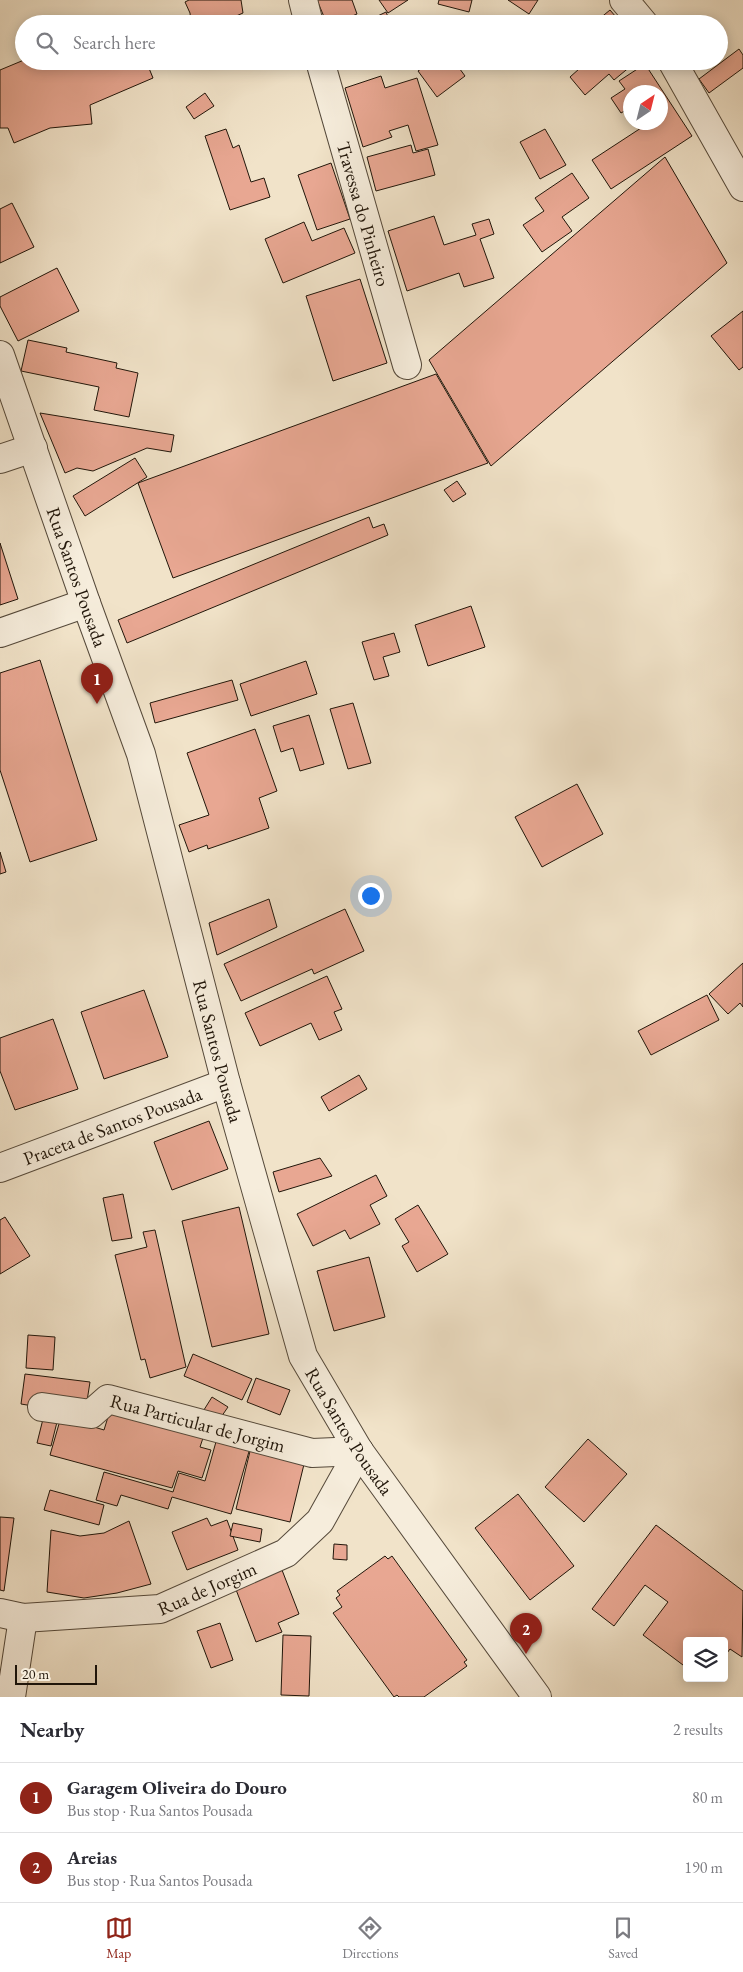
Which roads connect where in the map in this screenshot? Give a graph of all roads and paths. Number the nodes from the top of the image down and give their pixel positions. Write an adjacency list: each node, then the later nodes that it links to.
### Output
1 (302, 0): 3 (street)
2 (624, 0): 4 (street)
3 (306, 15)
4 (636, 15)
5 (323, 70): 9 (street, Travessa do Pinheiro)
6 (677, 70): 7 (street)
7 (743, 187)
8 (0, 355): 10 (street, Rua Santos Pousada)
9 (406, 365)
10 (33, 448): 11 (street); 12 (street, Rua Santos Pousada)
11 (0, 459)
12 (86, 603): 13 (street); 14 (street, Rua Santos Pousada)
13 (0, 633)
14 (226, 1084): 15 (street, Praceta de Santos Pousada); 17 (street, Rua Santos Pousada)
15 (0, 1168)
16 (42, 1408): 17 (street, Rua Particular de Jorgim)
17 (359, 1451): 18 (street, Rua de Jorgim); 20 (street, Rua Santos Pousada)
18 (12, 1615): 19 (street)
19 (11, 1697)
20 (537, 1697)

